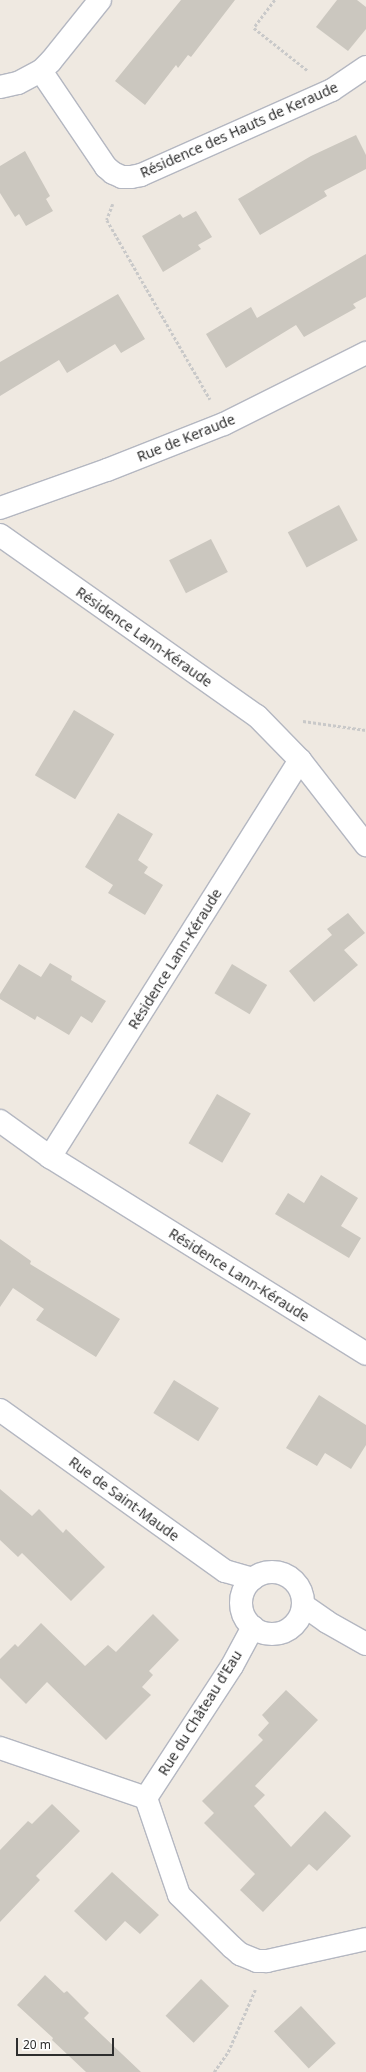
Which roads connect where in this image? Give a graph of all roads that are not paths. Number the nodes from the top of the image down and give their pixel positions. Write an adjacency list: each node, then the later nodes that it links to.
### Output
1 (100, 0): 3 (street)
2 (366, 67): 3 (street, Résidence des Hauts de Keraude)
3 (41, 71): 4 (street)
4 (0, 87)
5 (366, 353): 6 (street, Rue de Keraude)
6 (0, 508)
7 (0, 535): 8 (street, Résidence Lann-Kéraude)
8 (300, 760): 9 (street, Résidence Lann-Kéraude); 11 (street, Résidence Lann-Kéraude)
9 (366, 845)
10 (0, 1122): 11 (street, Résidence Lann-Kéraude)
11 (50, 1157): 12 (street, Résidence Lann-Kéraude)
12 (366, 1354)
13 (0, 1410): 14 (street, Rue de Saint-Maude)
14 (253, 1579): 15 (street); 16 (street)
15 (303, 1605): 16 (street); 17 (street)
16 (253, 1627): 19 (street, Rue du Château d'Eau)
17 (366, 1644)
18 (0, 1748): 19 (street)
19 (146, 1798): 20 (street)
20 (366, 1939)

